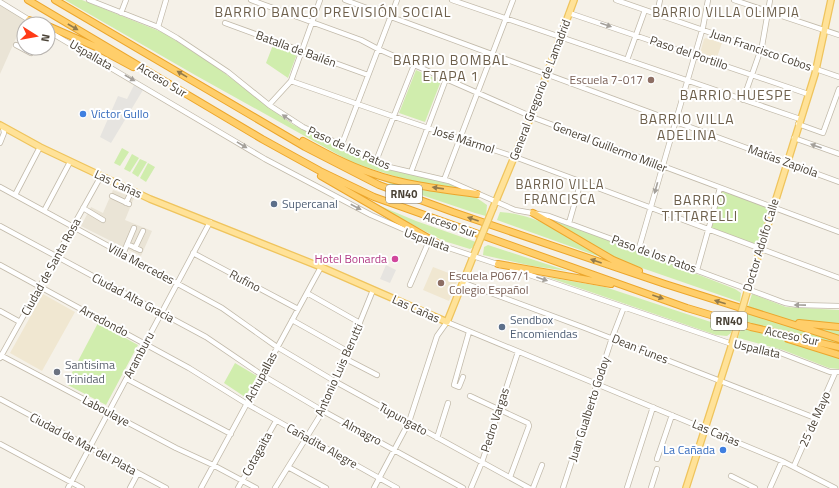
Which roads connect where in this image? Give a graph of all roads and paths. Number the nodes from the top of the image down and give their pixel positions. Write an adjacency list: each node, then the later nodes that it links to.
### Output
1 (28, 0): 56 (highway, Acceso Sur / RN40, one-way to 56)
2 (56, 0): 53 (highway, Acceso Sur / RN40, one-way to 2)
3 (89, 0): 22 (street, Paso de los Patos)
4 (126, 0): 22 (street)
5 (166, 0): 30 (street)
6 (251, 0): 28 (street, General Guillermo Miller)
7 (320, 0): 28 (street)
8 (345, 0): 26 (street, Matías Zapiola)
9 (397, 0): 26 (street)
10 (452, 0): 27 (street)
11 (513, 0): 27 (street)
12 (574, 0): 23 (main road, General Gregorio de Lamadrid)
13 (616, 0): 20 (street, Juan Francisco Cobos)
14 (660, 0): 24 (street)
15 (708, 0): 32 (street)
16 (734, 0): 21 (street)
17 (770, 0): 21 (street)
18 (831, 0): 33 (main road, Doctor Adolfo Calle)
19 (0, 2): 25 (street)
20 (645, 10): 24 (street, Juan Francisco Cobos); 34 (street)
21 (768, 12): 33 (street); 38 (street)
22 (121, 13): 30 (street, Paso de los Patos)
23 (569, 13): 34 (street, Paso del Portillo, one-way to 34); 37 (main road, General Gregorio de Lamadrid)
24 (657, 14): 32 (street, Juan Francisco Cobos)
25 (23, 16)
26 (391, 17): 39 (street); 41 (street, Matías Zapiola)
27 (506, 19): 37 (street); 41 (street)
28 (312, 22): 39 (street, General Guillermo Miller); 40 (street)
29 (225, 23): 40 (street, Batalla de Bailén)
30 (158, 27): 60 (street, Paso de los Patos)
31 (56, 30): 56 (highway)
32 (702, 30): 38 (street, Juan Francisco Cobos); 42 (street)
33 (824, 30): 35 (street); 45 (main road, Doctor Adolfo Calle)
34 (636, 35): 42 (street, Paso del Portillo); 43 (street)
35 (839, 35)
36 (56, 36): 106 (street, Uspallata, one-way to 106)
37 (561, 37): 43 (street); 46 (main road, General Gregorio de Lamadrid)
38 (760, 49): 45 (street, Juan Francisco Cobos); 48 (street)
39 (378, 50): 44 (street, General Guillermo Miller); 47 (street)
40 (301, 51): 47 (street, Batalla de Bailén); 52 (street)
41 (492, 54): 46 (street, Matías Zapiola); 55 (street)
42 (694, 55): 48 (street, Paso del Portillo); 51 (street)
43 (627, 60): 51 (street)
44 (414, 65): 50 (street, General Guillermo Miller); 62 (street)
45 (816, 69): 49 (street, Juan Francisco Cobos); 57 (main road, Doctor Adolfo Calle)
46 (547, 74): 61 (main road, General Gregorio de Lamadrid); 63 (street, Matías Zapiola)
47 (368, 75): 59 (street)
48 (752, 75): 57 (street, Paso del Portillo); 58 (street)
49 (839, 77)
50 (446, 79): 55 (street, General Guillermo Miller); 66 (street)
51 (687, 80): 58 (street); 63 (street)
52 (291, 81): 59 (street, José Mármol); 60 (street)
53 (200, 85): 88 (highway, one-way to 53); 122 (highway, Acceso Sur / RN40, one-way to 53)
54 (839, 89): 64 (street)
55 (478, 93): 61 (street, General Guillermo Miller); 68 (street)
56 (185, 94): 70 (highway, Acceso Sur / RN40)
57 (808, 94): 64 (main road, Doctor Adolfo Calle)
58 (743, 100): 64 (street)
59 (357, 104): 62 (street, José Mármol); 72 (street)
60 (269, 105): 72 (street, Paso de los Patos, one-way to 60)
61 (531, 116): 75 (main road, General Gregorio de Lamadrid); 79 (street, General Guillermo Miller)
62 (393, 117): 66 (street, José Mármol); 76 (street)
63 (675, 121): 78 (street, Matías Zapiola); 79 (street)
64 (799, 121): 69 (main road, Doctor Adolfo Calle)
65 (1, 126): 67 (main road, Las Cañas); 71 (street)
66 (427, 128): 68 (street, José Mármol); 80 (street)
67 (12, 133): 71 (street); 73 (main road, Las Cañas)
68 (460, 138): 75 (street, José Mármol); 82 (street)
69 (794, 138): 74 (street, one-way to 69); 78 (main road, Doctor Adolfo Calle)
70 (262, 139): 108 (highway); 125 (highway, Acceso Sur / RN40)
71 (1, 141)
72 (342, 144): 76 (street, Paso de los Patos)
73 (40, 147): 77 (main road, Las Cañas); 89 (street)
74 (839, 154)
75 (515, 156): 83 (street, José Mármol); 91 (main road, General Gregorio de Lamadrid)
76 (376, 161): 80 (street, Paso de los Patos)
77 (70, 162): 81 (main road, Las Cañas); 95 (street)
78 (786, 162): 84 (street, Matías Zapiola); 93 (main road, Doctor Adolfo Calle)
79 (662, 166): 86 (street, General Guillermo Miller); 92 (street, one-way to 92)
80 (411, 172): 82 (street, Paso de los Patos)
81 (101, 176): 87 (main road, Las Cañas); 94 (street, Ciudad de Santa Rosa)
82 (444, 180): 88 (street, Paso de los Patos)
83 (581, 181): 92 (street, José Mármol); 99 (street)
84 (839, 182)
85 (0, 187): 89 (street, Villa Mercedes)
86 (720, 188): 93 (street, General Guillermo Miller); 103 (street)
87 (132, 190): 90 (street); 98 (main road, Las Cañas)
88 (476, 194): 91 (street, Paso de los Patos)
89 (15, 195): 95 (street, Villa Mercedes)
90 (112, 196)
91 (494, 205): 96 (street, Paso de los Patos); 113 (main road, General Gregorio de Lamadrid, bridge)
92 (651, 207): 103 (street, José Mármol); 109 (street)
93 (772, 207): 105 (street, General Guillermo Miller); 110 (main road, Doctor Adolfo Calle)
94 (84, 208): 97 (street); 101 (street, Ciudad de Santa Rosa)
95 (44, 211): 101 (street, Villa Mercedes)
96 (532, 213): 99 (street, Paso de los Patos); 122 (highway)
97 (103, 220)
98 (210, 222): 111 (street, Aramburu); 117 (main road, Las Cañas)
99 (569, 223): 109 (street, Paso de los Patos)
100 (0, 226): 114 (street, Ciudad Alta Gracia)
101 (73, 227): 112 (street, Villa Mercedes); 114 (street, Ciudad de Santa Rosa)
102 (134, 228): 107 (street)
103 (709, 229): 110 (street, José Mármol); 118 (street)
104 (142, 231): 107 (street)
105 (839, 232)
106 (429, 241): 108 (street, Uspallata); 123 (street)
107 (127, 244): 112 (street)
108 (442, 246): 113 (street, Uspallata)
109 (639, 248): 118 (street, Paso de los Patos)
110 (760, 248): 119 (street, José Mármol); 126 (main road, Doctor Adolfo Calle)
111 (193, 253): 120 (street, Aramburu); 131 (street, Rufino)
112 (123, 254): 120 (street, Villa Mercedes)
113 (474, 256): 115 (street, Uspallata); 121 (main road, General Gregorio de Lamadrid)
114 (57, 257): 124 (street, Ciudad de Santa Rosa); 133 (street, Ciudad Alta Gracia)
115 (498, 264): 125 (highway); 130 (street, Uspallata, one-way to 130)
116 (0, 265): 124 (street, Arredondo)
117 (321, 267): 127 (main road, Las Cañas); 128 (street, Achupallas)
118 (697, 270): 126 (street, Paso de los Patos)
119 (839, 278)
120 (177, 283): 133 (street, Aramburu); 146 (street, Villa Mercedes)
121 (464, 284): 137 (main road, General Gregorio de Lamadrid); 142 (street, Dean Funes)
122 (666, 284): 135 (highway, Acceso Sur / RN40, one-way to 122)
123 (410, 285)
124 (40, 287): 136 (street, Ciudad de Santa Rosa); 144 (street, Arredondo)
125 (628, 287): 141 (highway, Acceso Sur / RN40, one-way to 141)
126 (748, 289): 129 (street, Paso de los Patos, one-way to 126); 145 (main road, Doctor Adolfo Calle, bridge)
127 (373, 290): 137 (main road, Las Cañas); 138 (street, Antonio Luis Berutti)
128 (307, 293): 131 (street, Achupallas); 138 (street)
129 (839, 306)
130 (624, 307): 142 (street, Juan Gualberto Godoy); 145 (street, Uspallata)
131 (298, 309): 134 (street, Achupallas)
132 (0, 310): 136 (street)
133 (161, 313): 144 (street, Aramburu); 154 (street, Ciudad Alta Gracia)
134 (292, 320): 146 (street, Achupallas); 148 (street)
135 (784, 321): 139 (highway); 143 (highway, Acceso Sur / RN40)
136 (20, 322): 150 (street, Ciudad de Santa Rosa)
137 (447, 322): 140 (street, Las Cañas); 172 (street, General Gregorio de Lamadrid)
138 (360, 323): 148 (street, Antonio Luis Berutti)
139 (839, 327)
140 (469, 332): 149 (street, Las Cañas); 156 (street)
141 (771, 332): 147 (highway, Acceso Sur / RN40); 151 (highway)
142 (612, 338): 158 (street, Dean Funes); 160 (street, Juan Gualberto Godoy)
143 (839, 339)
144 (145, 343): 157 (street, Aramburu); 164 (street, Arredondo)
145 (732, 344): 153 (street, Uspallata); 158 (main road, Doctor Adolfo Calle)
146 (277, 347): 154 (street, Achupallas); 159 (street, Tupungato)
147 (839, 347)
148 (349, 352): 152 (street, Antonio Luis Berutti)
149 (518, 352): 160 (street, Las Cañas); 166 (street, Pedro Vargas)
150 (0, 356): 168 (street, Laboulaye)
151 (839, 356)
152 (346, 359): 155 (street); 159 (street, Antonio Luis Berutti)
153 (837, 373): 170 (street, 25 de Mayo)
154 (262, 375): 164 (street, Achupallas); 167 (street, Almagro)
155 (377, 375)
156 (462, 377)
157 (127, 379): 168 (street, Aramburu); 174 (street)
158 (720, 381): 170 (street, Dean Funes); 173 (main road, Doctor Adolfo Calle)
159 (336, 382): 167 (street, Antonio Luis Berutti); 172 (street, Tupungato)
160 (597, 384): 165 (street, Las Cañas); 209 (street, Juan Gualberto Godoy)
161 (470, 396): 166 (street)
162 (0, 399): 178 (street, Ciudad de Mar del Plata)
163 (448, 403): 176 (street)
164 (247, 404): 171 (street, Cañadita Alegre); 174 (street, Achupallas)
165 (653, 407): 169 (street, Las Cañas); 210 (street)
166 (498, 409): 182 (street, Pedro Vargas); 190 (street)
167 (323, 411): 175 (street, Antonio Luis Berutti); 179 (street, Almagro)
168 (108, 412): 178 (street, Aramburu); 183 (street, Laboulaye)
169 (672, 415): 173 (street, Las Cañas); 180 (street)
170 (815, 418): 185 (street, 25 de Mayo)
171 (276, 421): 175 (street, Cañadita Alegre); 192 (street, Cotagaita)
172 (409, 422): 176 (street, Tupungato); 179 (street, General Gregorio de Lamadrid)
173 (705, 428): 181 (street, Las Cañas); 212 (main road, Doctor Adolfo Calle)
174 (230, 434): 183 (street, Achupallas)
175 (306, 438): 186 (street, Antonio Luis Berutti); 191 (street, Cañadita Alegre)
176 (437, 438): 182 (street, Tupungato)
177 (0, 444): 193 (street)
178 (90, 448): 188 (street, Ciudad de Mar del Plata); 193 (street, Aramburu)
179 (395, 450): 191 (street, General Gregorio de Lamadrid); 205 (street, Almagro)
180 (657, 459)
181 (782, 461): 185 (street, Las Cañas); 214 (street)
182 (482, 462): 190 (street, Tupungato); 206 (street, Pedro Vargas)
183 (213, 465): 192 (street, Laboulaye); 198 (street, Achupallas)
184 (542, 465): 208 (street)
185 (794, 466): 215 (street, Las Cañas)
186 (288, 467): 201 (street, Antonio Luis Berutti); 202 (street)
187 (657, 469): 211 (street)
188 (138, 473): 196 (street); 197 (street, Ciudad de Mar del Plata)
189 (731, 476): 213 (street)
190 (510, 477): 207 (street, Tupungato)
191 (379, 478): 203 (street, General Gregorio de Lamadrid); 204 (street, Cañadita Alegre)
192 (243, 480): 199 (street, Cotagaita); 200 (street, Laboulaye)
193 (71, 482): 194 (street, Aramburu); 195 (street)
194 (68, 488)
195 (82, 488)
196 (130, 488)
197 (165, 488)
198 (201, 488)
199 (238, 488)
200 (256, 488)
201 (275, 488)
202 (326, 488)
203 (374, 488)
204 (398, 488)
205 (464, 488)
206 (471, 488)
207 (530, 488)
208 (533, 488)
209 (563, 488)
210 (627, 488)
211 (651, 488)
212 (686, 488)
213 (755, 488)
214 (770, 488)
215 (835, 488)

